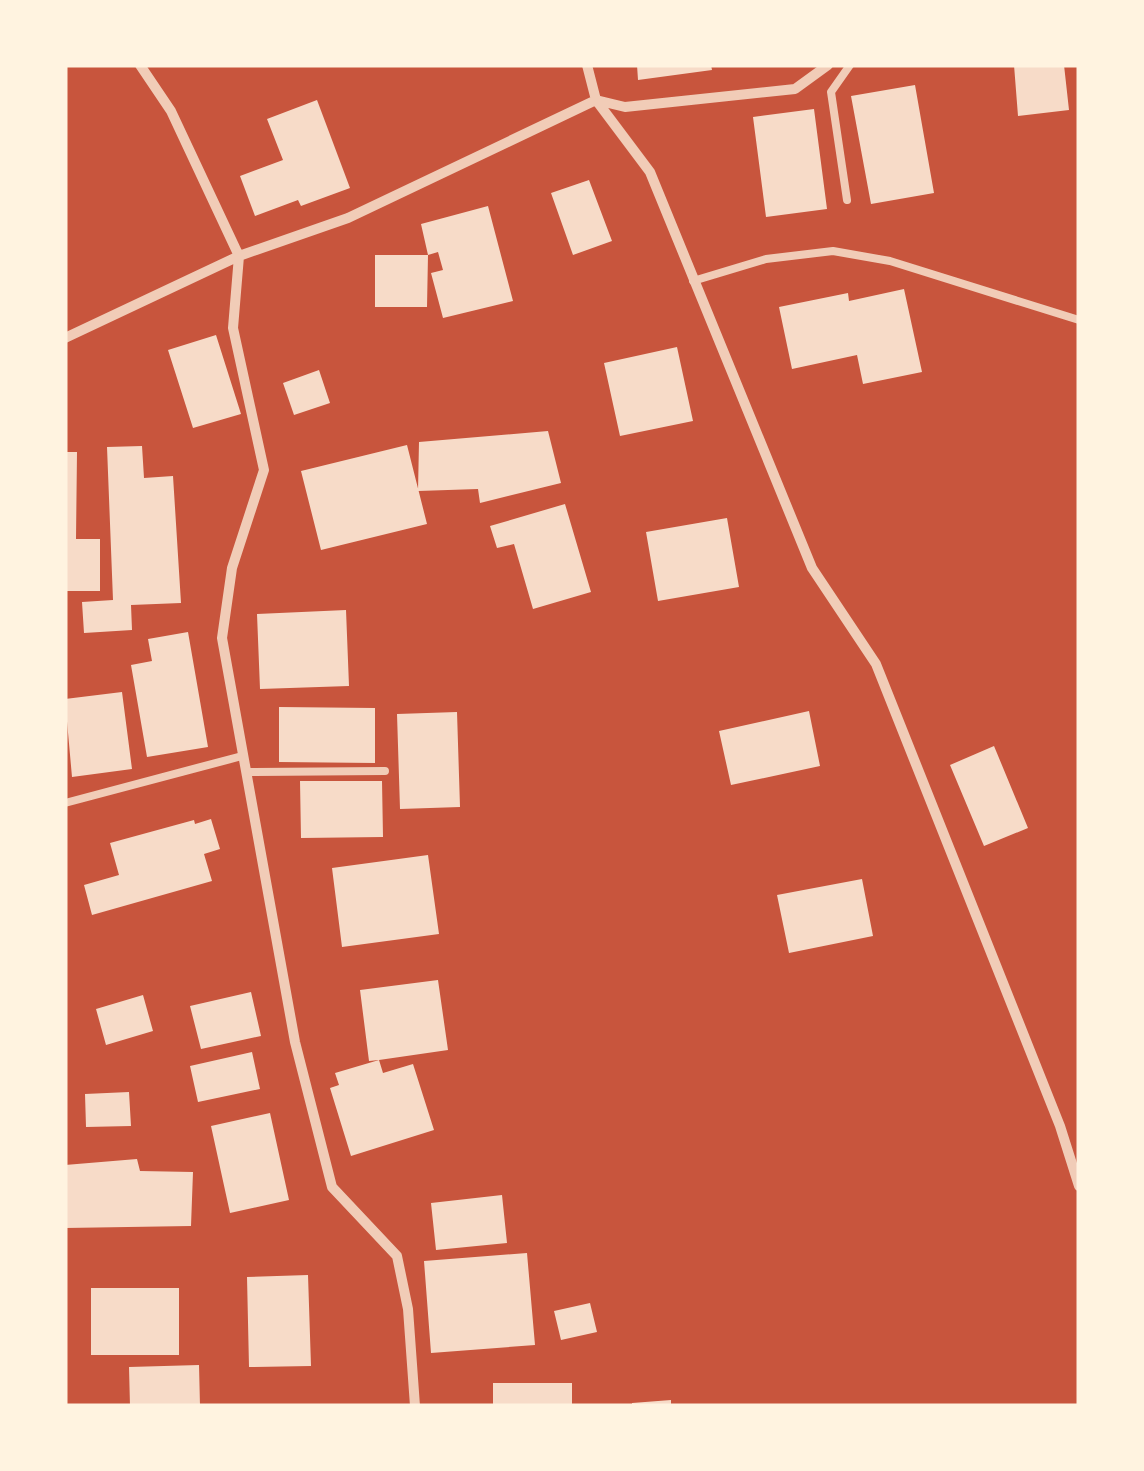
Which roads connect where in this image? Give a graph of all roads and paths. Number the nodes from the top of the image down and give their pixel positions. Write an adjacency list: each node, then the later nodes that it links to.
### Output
1 (140, 65): 7 (street)
2 (588, 65): 5 (street)
3 (828, 65): 5 (street)
4 (850, 65): 6 (lane)
5 (596, 100): 7 (street); 8 (street)
6 (847, 200)
7 (239, 256): 10 (street); 11 (street)
8 (694, 281): 9 (lane); 15 (street)
9 (1079, 320)
10 (65, 338)
11 (242, 756): 13 (street); 14 (lane)
12 (385, 771): 13 (lane)
13 (246, 772): 17 (street)
14 (65, 803)
15 (1077, 1169): 16 (street)
16 (1079, 1186)
17 (415, 1406)

